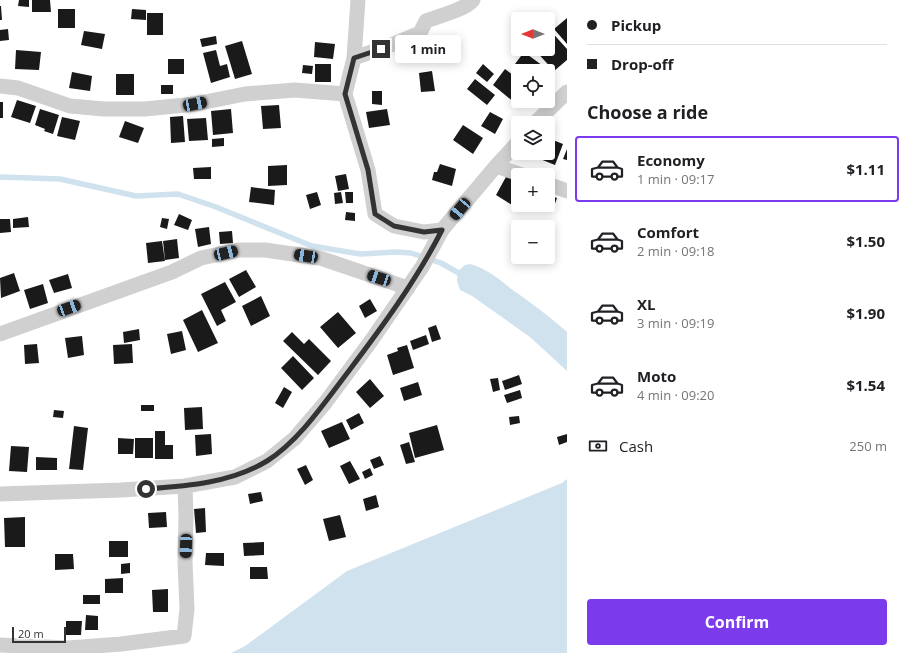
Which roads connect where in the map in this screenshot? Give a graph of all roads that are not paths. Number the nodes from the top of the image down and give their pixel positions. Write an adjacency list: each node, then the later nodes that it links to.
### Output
1 (358, 0): 3 (street)
2 (474, 0): 3 (street)
3 (354, 58): 6 (street)
4 (0, 86): 6 (street)
5 (567, 92): 7 (street)
6 (345, 94): 13 (street)
7 (542, 116)
8 (511, 150): 9 (street)
9 (496, 166): 10 (street); 13 (street)
10 (511, 171)
11 (555, 187): 12 (street)
12 (567, 191)
13 (442, 230): 14 (street)
14 (408, 288): 15 (street); 16 (street)
15 (0, 334)
16 (185, 486): 17 (street); 18 (street)
17 (0, 494)
18 (0, 645)

